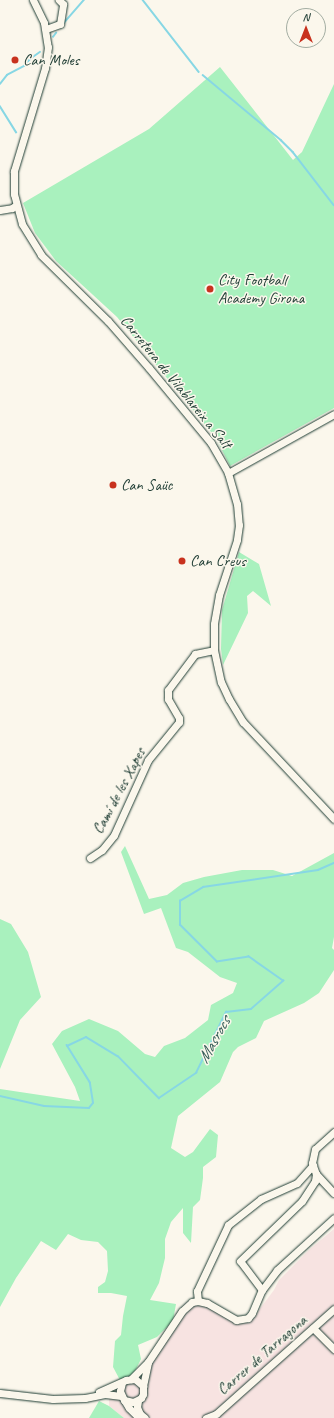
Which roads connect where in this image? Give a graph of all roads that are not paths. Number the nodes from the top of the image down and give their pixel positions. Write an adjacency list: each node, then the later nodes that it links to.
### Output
1 (33, 0): 3 (street, Carretera de Vilablareix a Salt)
2 (59, 0): 3 (street)
3 (46, 29): 4 (street, Carretera de Vilablareix a Salt)
4 (16, 205): 5 (street); 7 (street, Carretera de Vilablareix a Salt)
5 (0, 210)
6 (334, 414): 7 (street)
7 (228, 473): 8 (street, Carretera de Vilablareix a Salt)
8 (214, 650): 9 (street, Carretera de Vilablareix a Salt); 10 (street, Camí de les Xapes)
9 (334, 819)
10 (90, 858)
11 (334, 1132): 12 (street)
12 (313, 1165): 13 (street); 17 (street)
13 (316, 1174): 14 (street); 16 (street)
14 (334, 1193)
15 (334, 1218): 16 (street)
16 (262, 1290): 17 (street)
17 (198, 1300): 21 (street)
18 (334, 1309): 19 (street, Carrer de Tarragona)
19 (313, 1328): 20 (street); 31 (street, Carrer de Tarragona)
20 (334, 1349)
21 (148, 1362): 22 (street); 24 (street)
22 (131, 1379): 23 (street); 24 (street)
23 (122, 1383): 26 (street); 27 (street)
24 (143, 1386): 28 (street)
25 (0, 1393): 26 (street)
26 (85, 1398): 27 (street)
27 (123, 1398): 28 (street); 29 (street)
28 (138, 1401): 30 (street)
29 (139, 1418)
30 (145, 1418)
31 (206, 1418)

